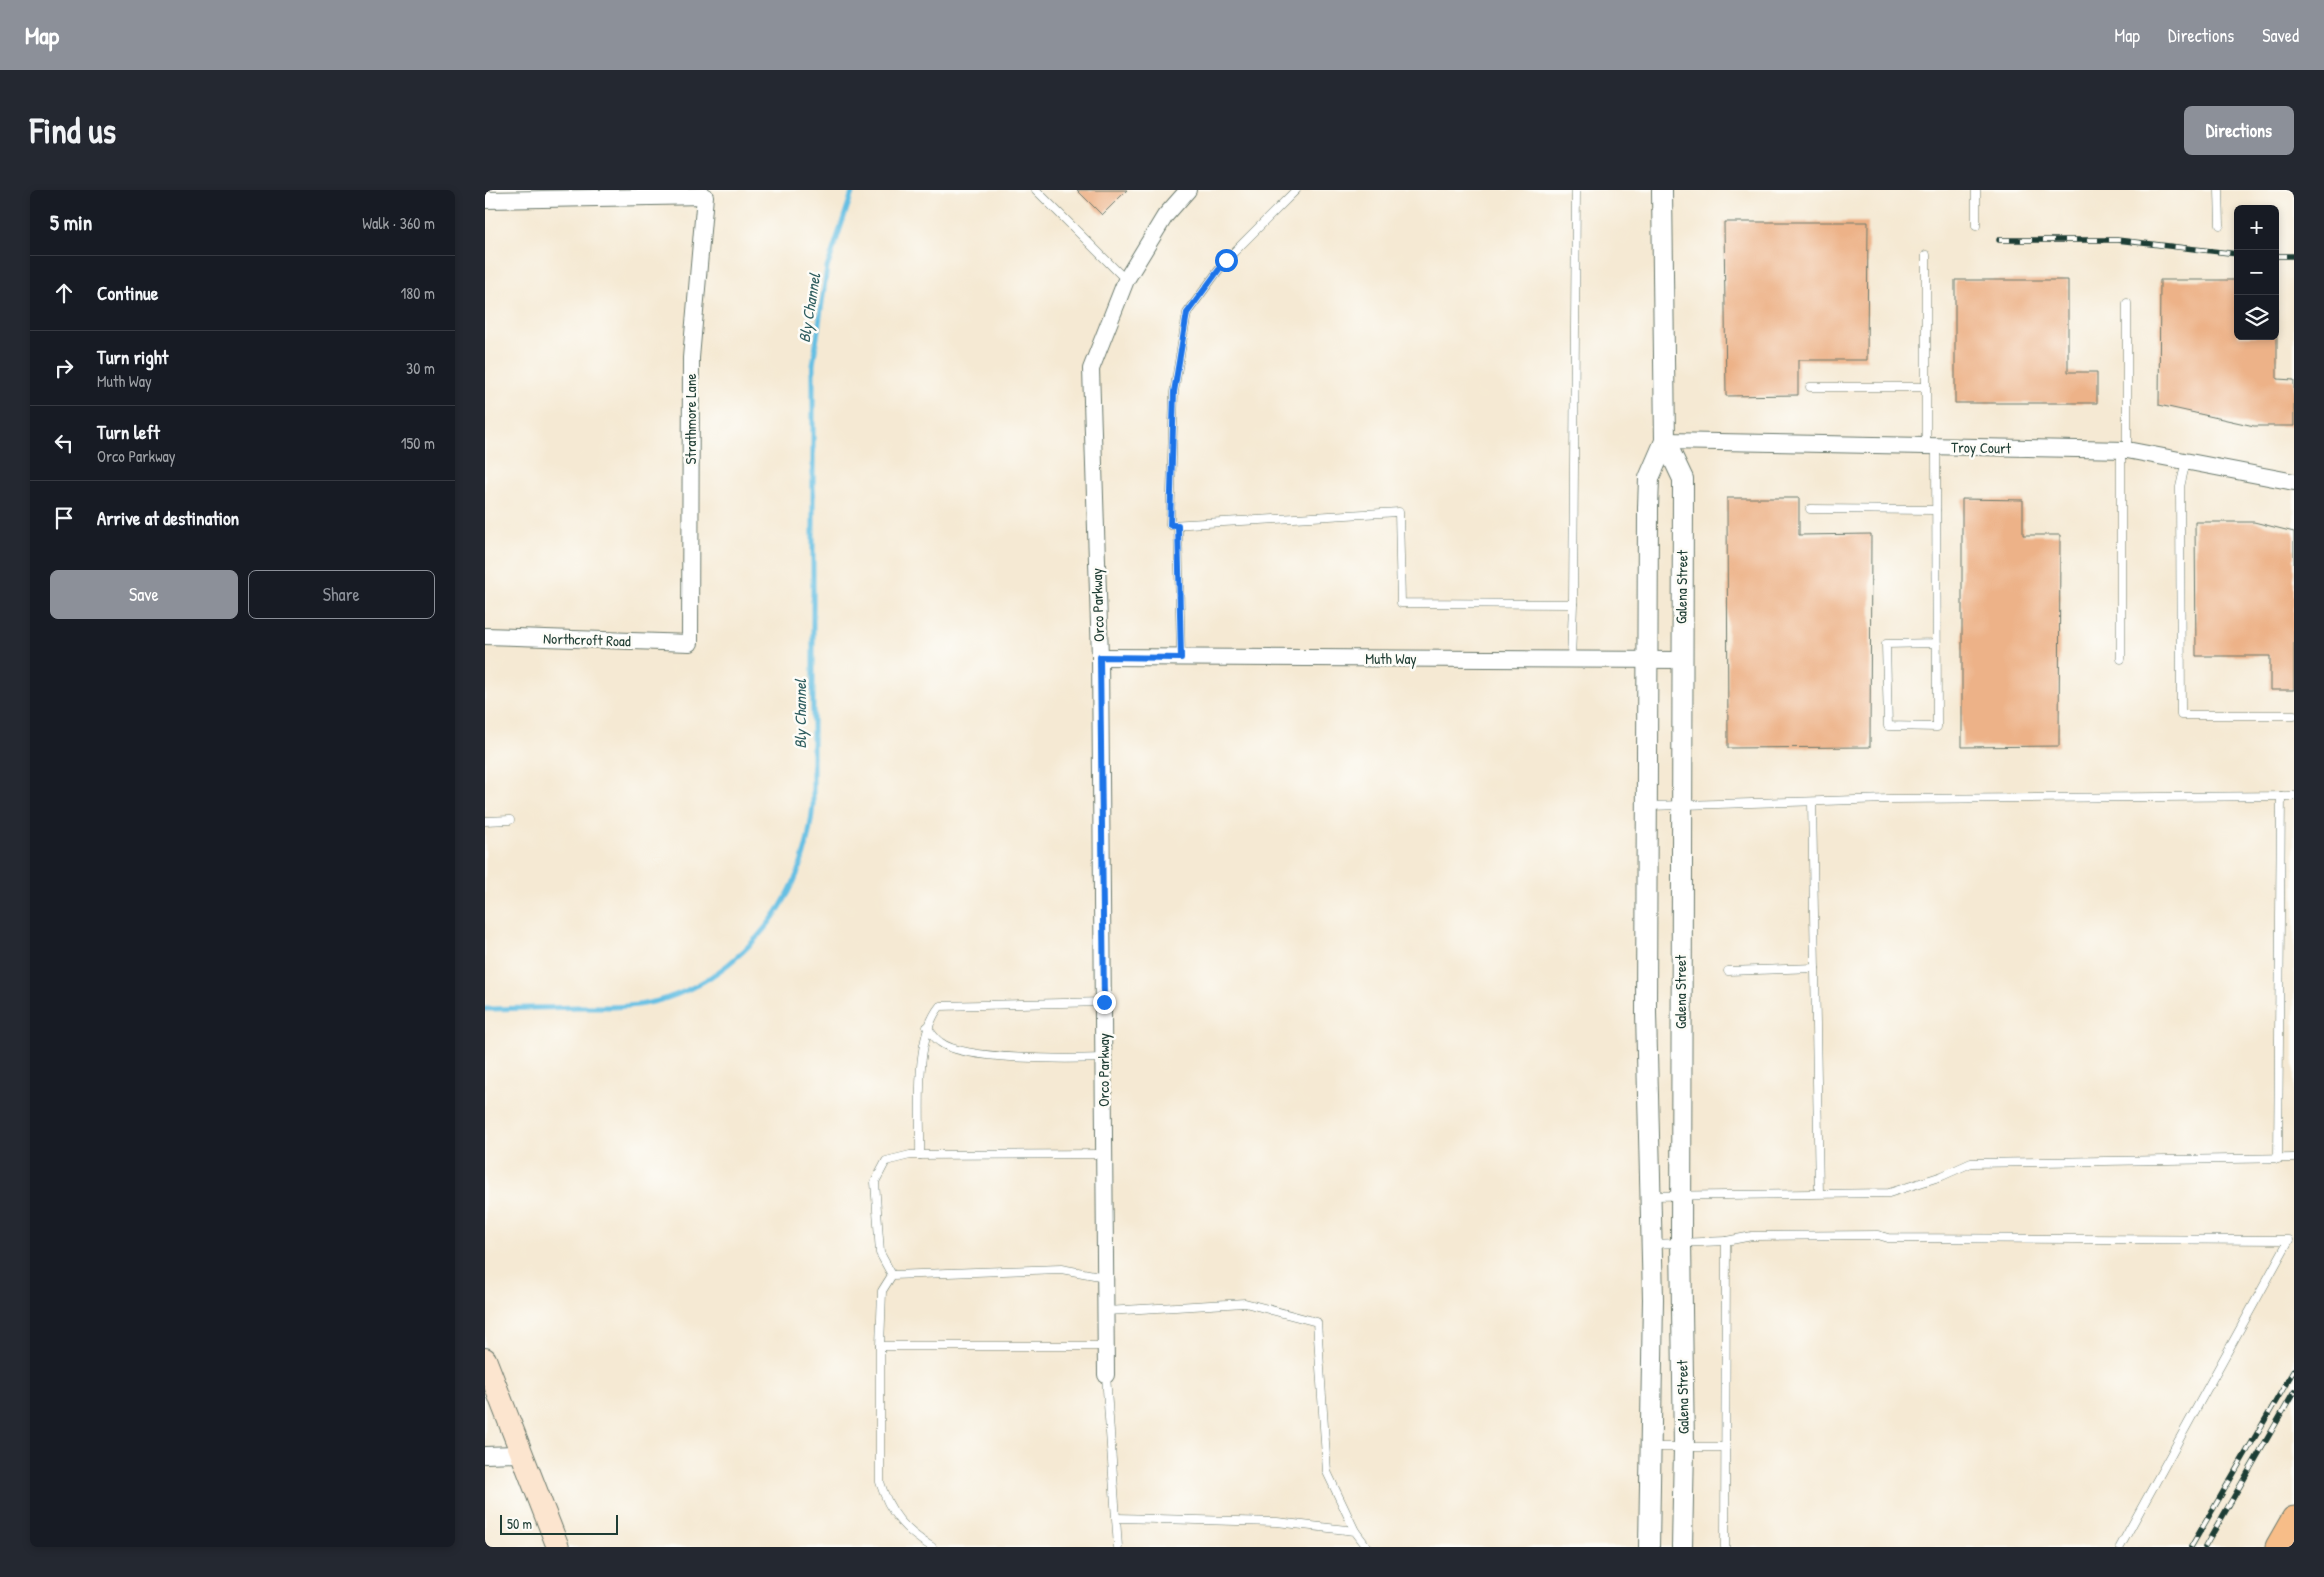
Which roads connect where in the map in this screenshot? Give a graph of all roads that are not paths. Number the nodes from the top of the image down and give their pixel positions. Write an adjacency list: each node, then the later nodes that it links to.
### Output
1 (1037, 190): 12 (lane)
2 (1187, 190): 12 (street, Orco Parkway)
3 (1296, 190): 23 (lane)
4 (1576, 190): 24 (lane)
5 (1662, 190): 16 (street, Galena Street)
6 (1976, 190): 10 (lane)
7 (2219, 190): 9 (lane)
8 (485, 200): 26 (street, Strathmore Lane)
9 (2220, 225)
10 (1976, 226)
11 (1926, 255): 15 (lane)
12 (1126, 280): 28 (street, Orco Parkway)
13 (2127, 303): 18 (lane)
14 (1810, 386): 15 (lane)
15 (1926, 387): 17 (lane)
16 (1665, 441): 17 (street, Troy Court); 32 (street, Galena Street); 33 (street, Galena Street)
17 (1931, 447): 18 (street, Troy Court); 22 (lane)
18 (2124, 450): 19 (street, Troy Court); 30 (lane)
19 (2186, 461): 20 (street, Troy Court); 34 (lane)
20 (2294, 482)
21 (1810, 509): 22 (lane)
22 (1936, 510): 27 (lane)
23 (1178, 525): 24 (lane); 29 (lane)
24 (1573, 604): 31 (lane)
25 (485, 636): 26 (street, Northcroft Road)
26 (690, 643)
27 (1937, 643): 27 (lane)
28 (1100, 657): 29 (street, Muth Way); 44 (street, Orco Parkway)
29 (1181, 658): 31 (street, Muth Way)
30 (2121, 659)
31 (1571, 660): 32 (street, Muth Way)
32 (1649, 660): 33 (street, Muth Way); 38 (street, Galena Street)
33 (1682, 660): 39 (street, Galena Street)
34 (2294, 715)
35 (2281, 796): 36 (lane); 37 (lane); 50 (lane)
36 (2294, 796)
37 (1812, 802): 39 (lane); 42 (lane)
38 (1648, 806): 39 (lane); 53 (street, Galena Street)
39 (1681, 806): 52 (street, Galena Street)
40 (511, 820): 41 (lane)
41 (485, 821)
42 (1815, 968): 43 (lane); 51 (lane)
43 (1727, 971)
44 (1104, 1002): 45 (lane); 46 (street, Orco Parkway)
45 (927, 1027): 46 (lane); 48 (lane)
46 (1104, 1058): 47 (street, Orco Parkway)
47 (1105, 1154): 48 (lane); 58 (street, Orco Parkway)
48 (920, 1155): 57 (lane)
49 (2294, 1158): 50 (lane)
50 (2278, 1159): 51 (lane)
51 (1819, 1194): 52 (lane)
52 (1682, 1195): 53 (lane); 54 (street, Galena Street)
53 (1651, 1196): 56 (street, Galena Street)
54 (1681, 1241): 55 (lane); 56 (lane); 65 (street, Galena Street)
55 (1727, 1241): 66 (lane); 80 (lane)
56 (1652, 1244): 64 (street, Galena Street)
57 (892, 1275): 58 (lane); 60 (lane)
58 (1106, 1278): 59 (street, Orco Parkway)
59 (1106, 1311): 61 (street, Orco Parkway); 71 (lane)
60 (880, 1346): 61 (lane); 72 (lane)
61 (1106, 1346): 63 (street, Orco Parkway)
62 (485, 1360): 67 (main road)
63 (1106, 1375): 69 (lane)
64 (1651, 1447): 65 (lane); 77 (street, Galena Street)
65 (1684, 1447): 66 (lane); 78 (street, Galena Street)
66 (1726, 1447): 79 (lane)
67 (520, 1454): 68 (street); 73 (main road)
68 (485, 1455)
69 (1117, 1518): 71 (lane); 75 (lane)
70 (2294, 1519): 81 (main road)
71 (1355, 1531): 76 (lane)
72 (924, 1545): 74 (lane)
73 (558, 1547)
74 (932, 1547)
75 (1119, 1547)
76 (1367, 1547)
77 (1649, 1547)
78 (1682, 1547)
79 (1725, 1547)
80 (2121, 1547)
81 (2278, 1547)

